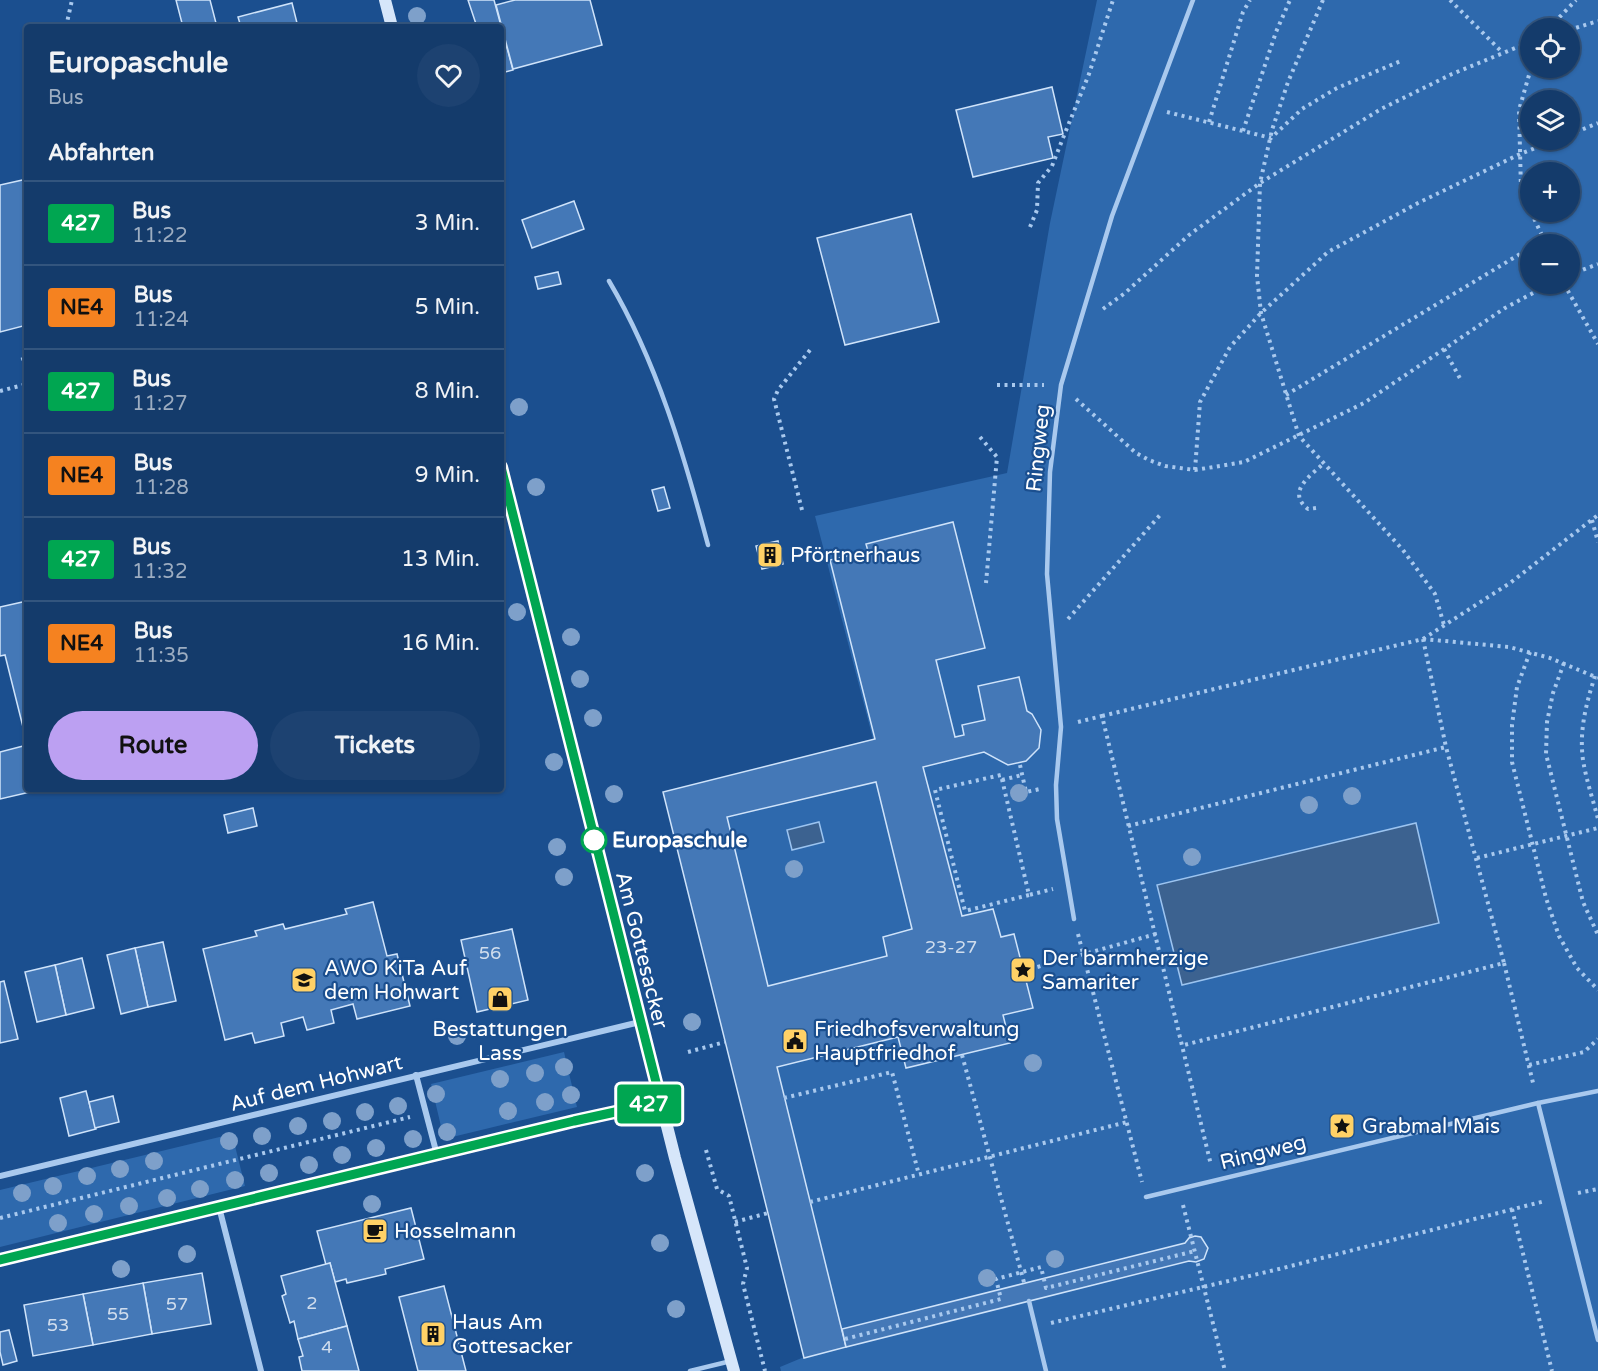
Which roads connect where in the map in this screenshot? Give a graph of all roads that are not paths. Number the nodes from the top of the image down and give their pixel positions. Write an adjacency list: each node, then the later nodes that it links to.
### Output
1 (385, 0): 3 (street)
2 (1193, 0): 7 (lane, Ringweg)
3 (391, 24)
4 (609, 281): 6 (lane)
5 (504, 479): 8 (street, Am Gottesacker)
6 (708, 545)
7 (1074, 919)
8 (640, 1022): 9 (street, Auf dem Hohwart); 11 (street, Am Gottesacker)
9 (416, 1075): 13 (street); 14 (street, Auf dem Hohwart)
10 (1598, 1091): 12 (lane, Ringweg)
11 (661, 1102): 13 (street); 20 (street, Am Gottesacker)
12 (1538, 1103): 15 (lane, Ringweg); 19 (lane)
13 (437, 1155): 16 (street)
14 (0, 1176)
15 (1146, 1197)
16 (219, 1207): 17 (street); 21 (street)
17 (0, 1260)
18 (1029, 1301): 23 (lane)
19 (1598, 1340)
20 (732, 1366): 22 (lane)
21 (261, 1371)
22 (690, 1371)
23 (1046, 1371)

